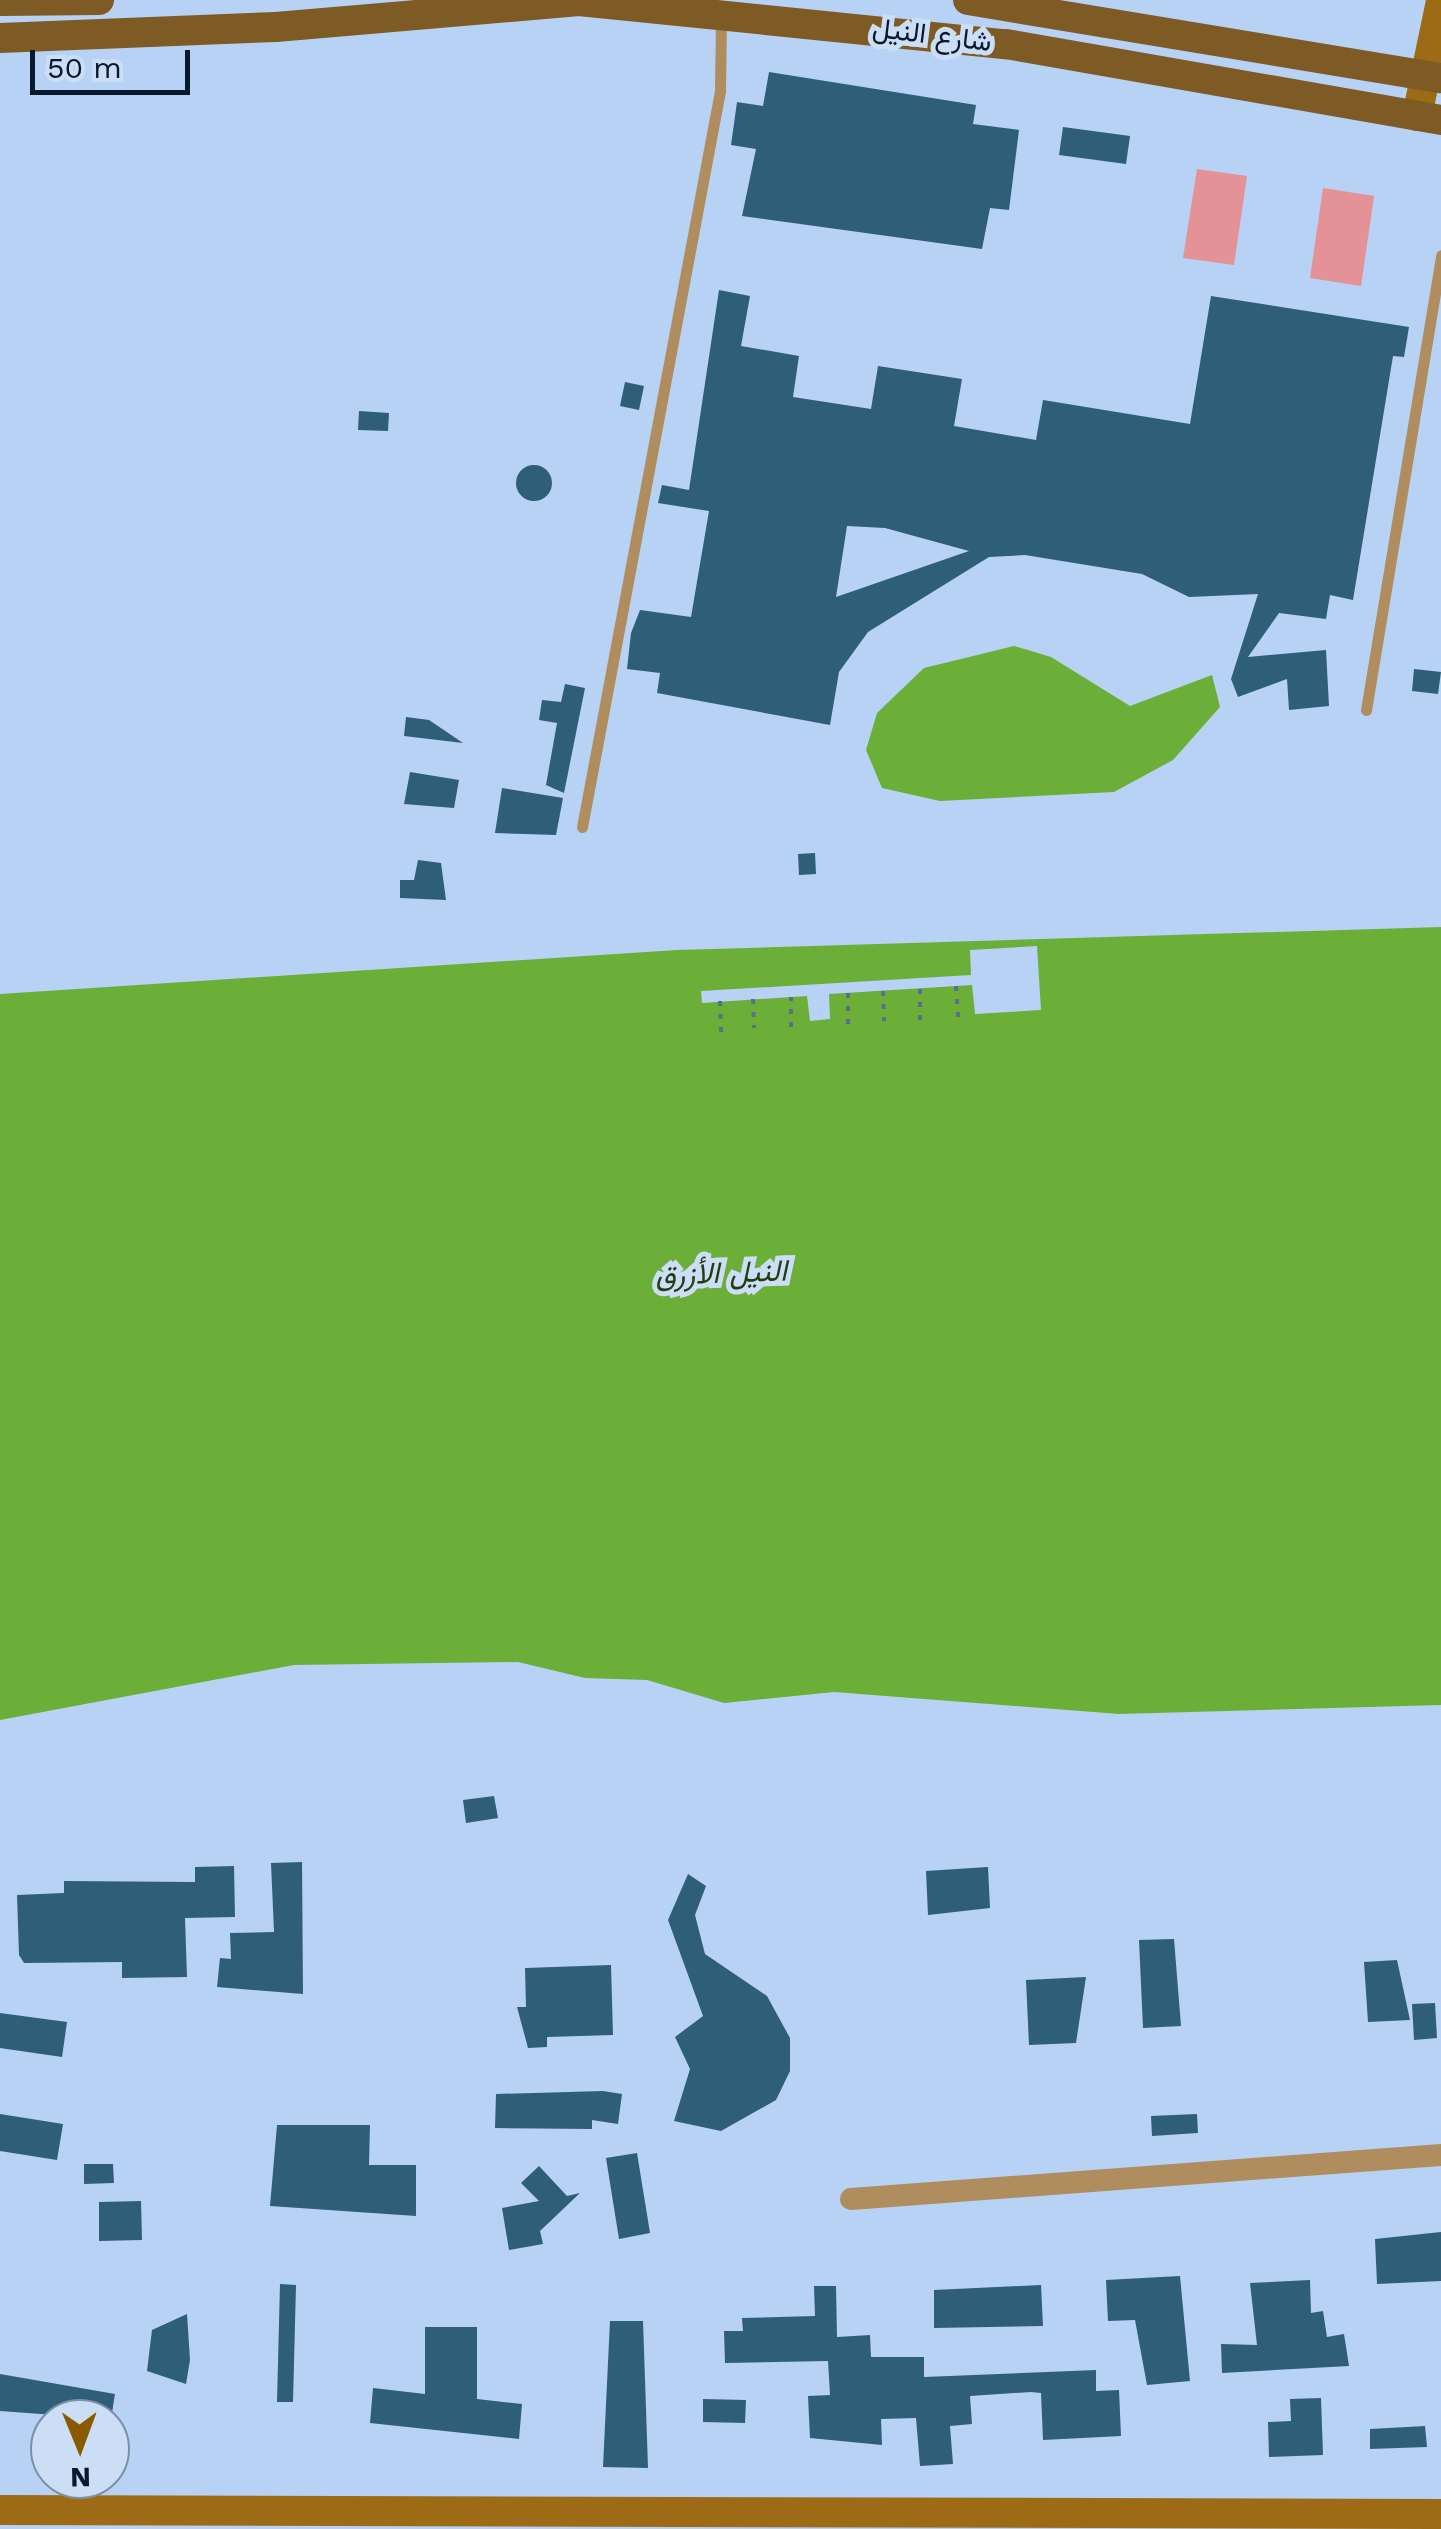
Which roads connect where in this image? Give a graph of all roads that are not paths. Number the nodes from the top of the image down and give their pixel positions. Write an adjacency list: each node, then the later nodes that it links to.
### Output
1 (99, 0): 4 (main road)
2 (968, 0): 5 (main road, شارع النيل)
3 (1441, 1): 8 (main road)
4 (0, 2)
5 (1066, 7): 8 (main road, شارع النيل)
6 (721, 10): 7 (main road, شارع النيل); 9 (main road, شارع النيل); 12 (lane)
7 (0, 38)
8 (1431, 76): 9 (main road)
9 (1429, 118)
10 (1441, 255): 11 (lane)
11 (1366, 710)
12 (582, 828)
13 (1441, 2156): 14 (street)
14 (851, 2199)
15 (0, 2510): 17 (main road)
16 (1441, 2514): 17 (main road)
17 (207, 2521)

